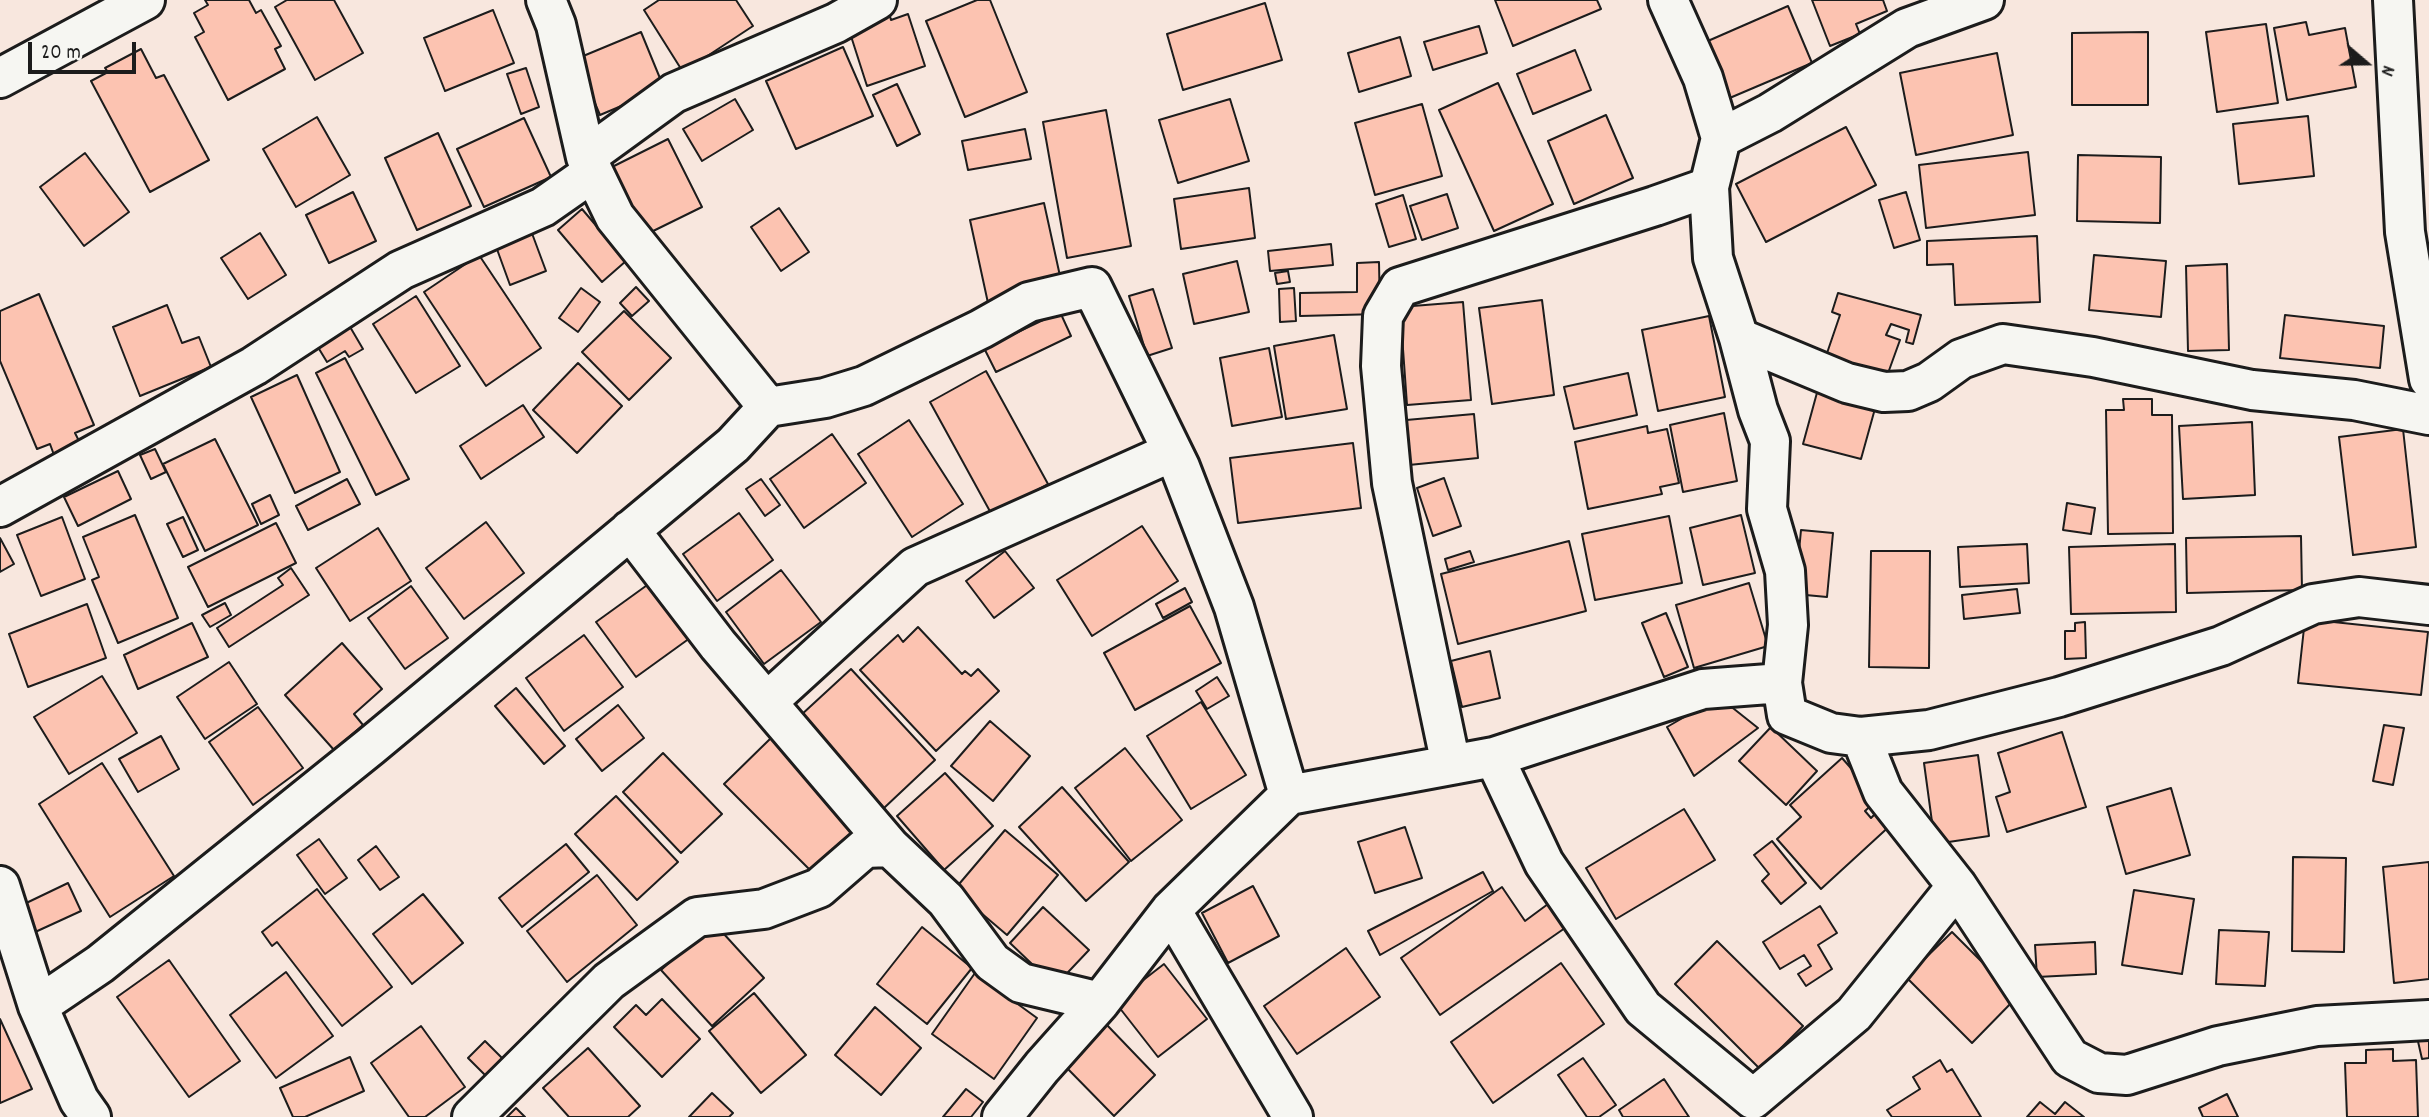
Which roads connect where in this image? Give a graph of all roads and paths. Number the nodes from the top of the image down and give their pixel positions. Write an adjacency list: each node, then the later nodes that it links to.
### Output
1 (145, 0): 7 (street)
2 (546, 0): 9 (street)
3 (877, 0): 9 (street)
4 (1668, 0): 8 (street)
5 (1984, 0): 8 (street)
6 (2393, 0): 12 (street)
7 (0, 78)
8 (1720, 138): 10 (street)
9 (589, 164): 13 (street); 16 (street)
10 (1709, 187): 11 (street); 23 (street)
11 (1739, 338): 14 (street); 19 (street)
12 (2429, 379)
13 (768, 407): 15 (street); 17 (street)
14 (2429, 415)
15 (1172, 452): 20 (street); 24 (street)
16 (0, 507)
17 (630, 530): 20 (street); 30 (street)
18 (2429, 605): 21 (street)
19 (1782, 683): 21 (street); 22 (street)
20 (766, 702): 25 (street)
21 (1861, 737): 27 (street)
22 (1494, 757): 23 (street); 27 (street)
23 (1451, 765): 24 (street)
24 (1289, 795): 28 (street)
25 (890, 847): 29 (street); 33 (street)
26 (0, 886): 30 (street)
27 (1958, 886): 31 (street)
28 (1171, 910): 29 (street); 35 (street)
29 (1100, 1003): 34 (street)
30 (38, 1006): 32 (street)
31 (2429, 1020)
32 (91, 1117)
33 (472, 1117)
34 (1002, 1117)
35 (1293, 1117)

